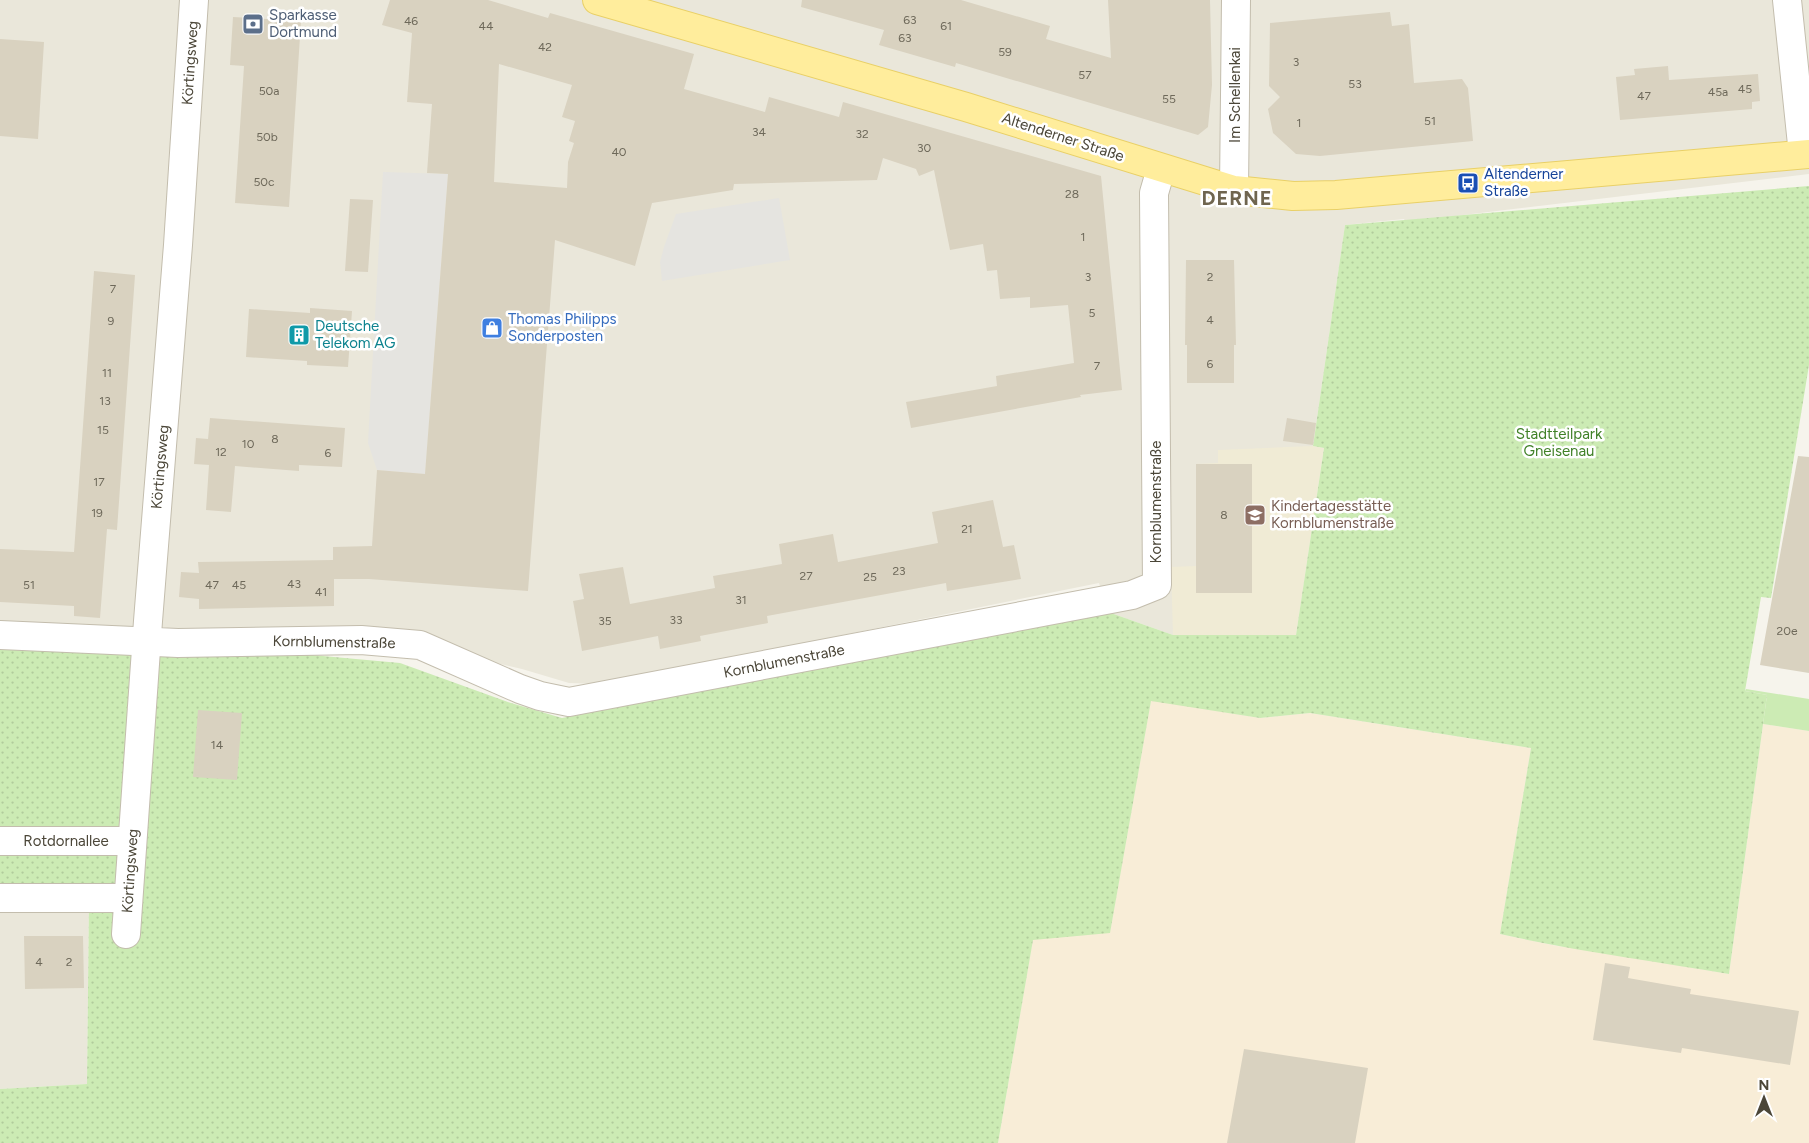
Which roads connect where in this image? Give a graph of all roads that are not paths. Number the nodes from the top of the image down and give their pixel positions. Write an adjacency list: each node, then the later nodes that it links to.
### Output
1 (194, 0): 9 (street, Körtingsweg)
2 (598, 0): 6 (main road, Altenderner Straße)
3 (1236, 0): 7 (street, Im Schellenkai)
4 (1787, 0): 5 (street)
5 (1806, 154): 7 (main road, Altenderner Straße)
6 (1162, 168): 7 (main road, Altenderner Straße); 9 (street, Kornblumenstraße)
7 (1234, 190)
8 (0, 635): 9 (street, Kornblumenstraße)
9 (147, 642): 11 (street, Körtingsweg)
10 (0, 841): 11 (street, Rotdornallee)
11 (132, 841): 13 (street, Körtingsweg)
12 (0, 898): 13 (street)
13 (128, 898): 14 (street, Körtingsweg)
14 (126, 934)

